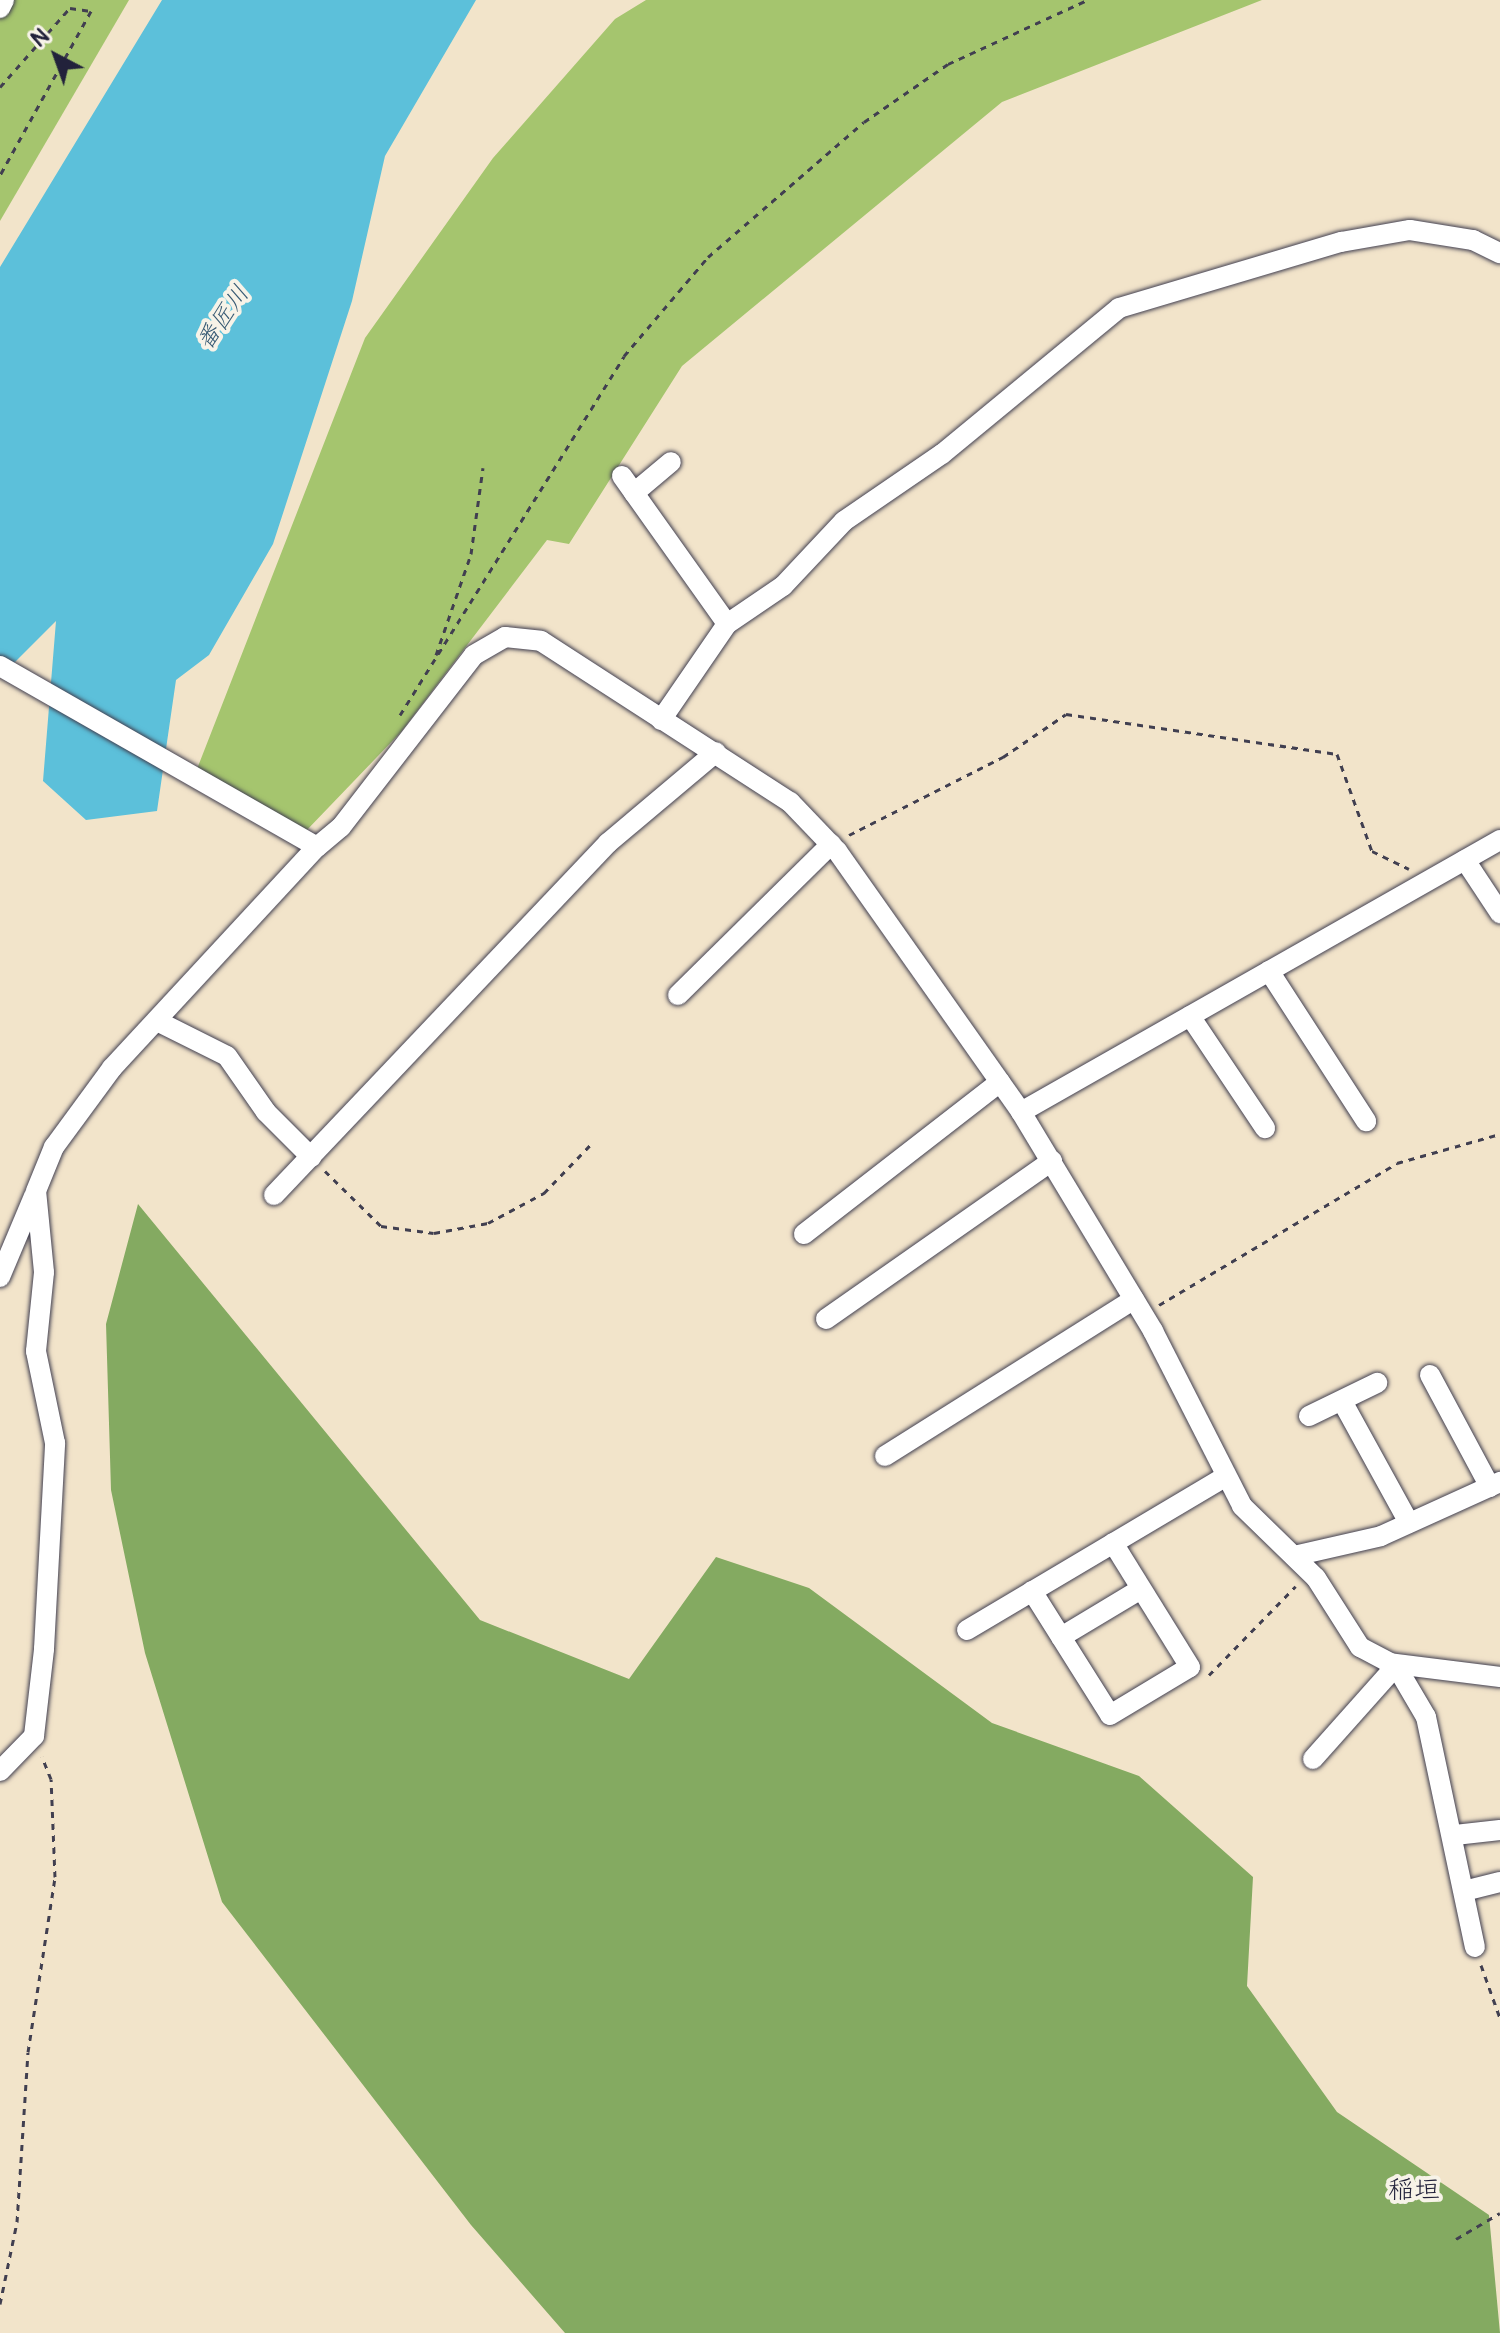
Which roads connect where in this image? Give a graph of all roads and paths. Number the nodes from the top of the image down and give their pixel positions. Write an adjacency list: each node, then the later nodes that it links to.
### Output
1 (4, 0): 4 (street)
2 (1087, 0): 3 (path)
3 (1077, 2): 11 (path)
4 (0, 8)
5 (0, 87): 6 (path)
6 (0, 175)
7 (1500, 253): 10 (street)
8 (671, 462): 10 (street)
9 (483, 468): 11 (path)
10 (727, 624): 13 (street)
11 (433, 662): 14 (path)
12 (0, 666): 18 (street)
13 (661, 720): 15 (street); 18 (street)
14 (394, 725)
15 (716, 752): 17 (street); 32 (street)
16 (1500, 840): 19 (street)
17 (831, 844): 20 (path); 23 (street); 26 (street)
18 (317, 847): 25 (street)
19 (1465, 860): 20 (street); 21 (street)
20 (1420, 885): 22 (street)
21 (1500, 913)
22 (1269, 971): 24 (street); 28 (street)
23 (678, 995)
24 (1190, 1016): 27 (street); 29 (street)
25 (157, 1021): 32 (street); 34 (street)
26 (1000, 1082): 27 (street); 36 (street)
27 (1021, 1112): 33 (street)
28 (1366, 1121)
29 (1265, 1128)
30 (1500, 1134): 38 (path)
31 (593, 1142): 32 (path)
32 (311, 1157): 35 (street)
33 (1052, 1161): 38 (street); 39 (street)
34 (36, 1191): 37 (street); 58 (street)
35 (274, 1195)
36 (804, 1234)
37 (0, 1277)
38 (1138, 1307): 44 (street); 45 (street)
39 (826, 1319)
40 (1430, 1375): 46 (street)
41 (1377, 1383): 42 (street)
42 (1342, 1401): 43 (street); 47 (street)
43 (1309, 1416)
44 (885, 1456)
45 (1225, 1477): 48 (street); 49 (street)
46 (1495, 1484): 47 (street)
47 (1409, 1523): 49 (street)
48 (1113, 1543): 51 (street); 52 (street)
49 (1294, 1556): 50 (street)
50 (1311, 1573): 55 (street); 57 (path)
51 (1141, 1589): 54 (street); 54 (street)
52 (1032, 1591): 53 (street); 54 (street)
53 (967, 1630)
54 (1061, 1637)
55 (1390, 1664): 56 (street); 59 (street); 62 (street)
56 (1500, 1677)
57 (1206, 1679)
58 (34, 1736): 60 (street); 69 (path)
59 (1313, 1759)
60 (0, 1771)
61 (1500, 1830): 62 (street)
62 (1455, 1835): 64 (street)
63 (1500, 1882): 64 (street)
64 (1464, 1891): 65 (street)
65 (1475, 1947): 66 (path)
66 (1500, 2018)
67 (1500, 2213): 68 (path)
68 (1456, 2239)
69 (0, 2304)

